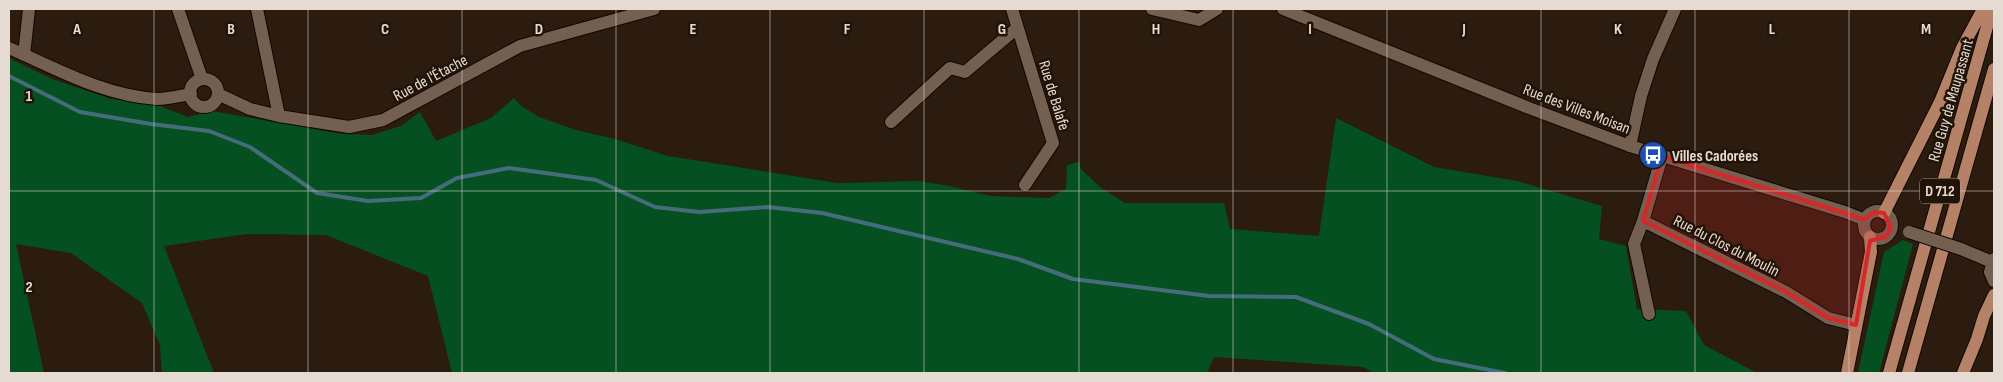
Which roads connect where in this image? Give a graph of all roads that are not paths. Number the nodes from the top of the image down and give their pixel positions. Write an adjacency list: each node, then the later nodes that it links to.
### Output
1 (29, 9): 14 (street)
2 (178, 9): 16 (street)
3 (257, 9): 19 (street)
4 (654, 9): 19 (street, Rue de l'Étache)
5 (1012, 9): 12 (street, Rue de Balafe)
6 (1152, 9): 7 (street)
7 (1217, 9)
8 (1283, 9): 21 (street, Rue des Villes Moisan)
9 (1675, 9): 21 (street)
10 (1983, 9): 24 (main road)
11 (1992, 9): 35 (main road, Rue Guy de Maupassant / D 712)
12 (1017, 28): 20 (street); 23 (street, Rue de Balafe)
13 (9, 48): 14 (street)
14 (24, 54): 17 (street)
15 (1994, 69): 36 (main road, Rue Guy de Maupassant / D 712)
16 (202, 79): 17 (street); 18 (street)
17 (191, 94): 18 (street)
18 (218, 94): 19 (street, Rue de l'Étache)
19 (279, 116)
20 (891, 122)
21 (1630, 146): 22 (street, Rue des Villes Moisan)
22 (1662, 156): 25 (street, Rue des Villes Moisan); 26 (street)
23 (1025, 185)
24 (1884, 213): 25 (street); 27 (street)
25 (1865, 220): 28 (street)
26 (1643, 221): 32 (street); 33 (street, Rue du Clos du Moulin)
27 (1891, 228): 28 (street); 29 (street, bridge)
28 (1870, 237): 33 (main road)
29 (1993, 261): 30 (street)
30 (1994, 282)
31 (1994, 295): 37 (main road)
32 (1649, 314)
33 (1856, 325): 34 (main road)
34 (1847, 373)
35 (1889, 373)
36 (1908, 373)
37 (1963, 373)

